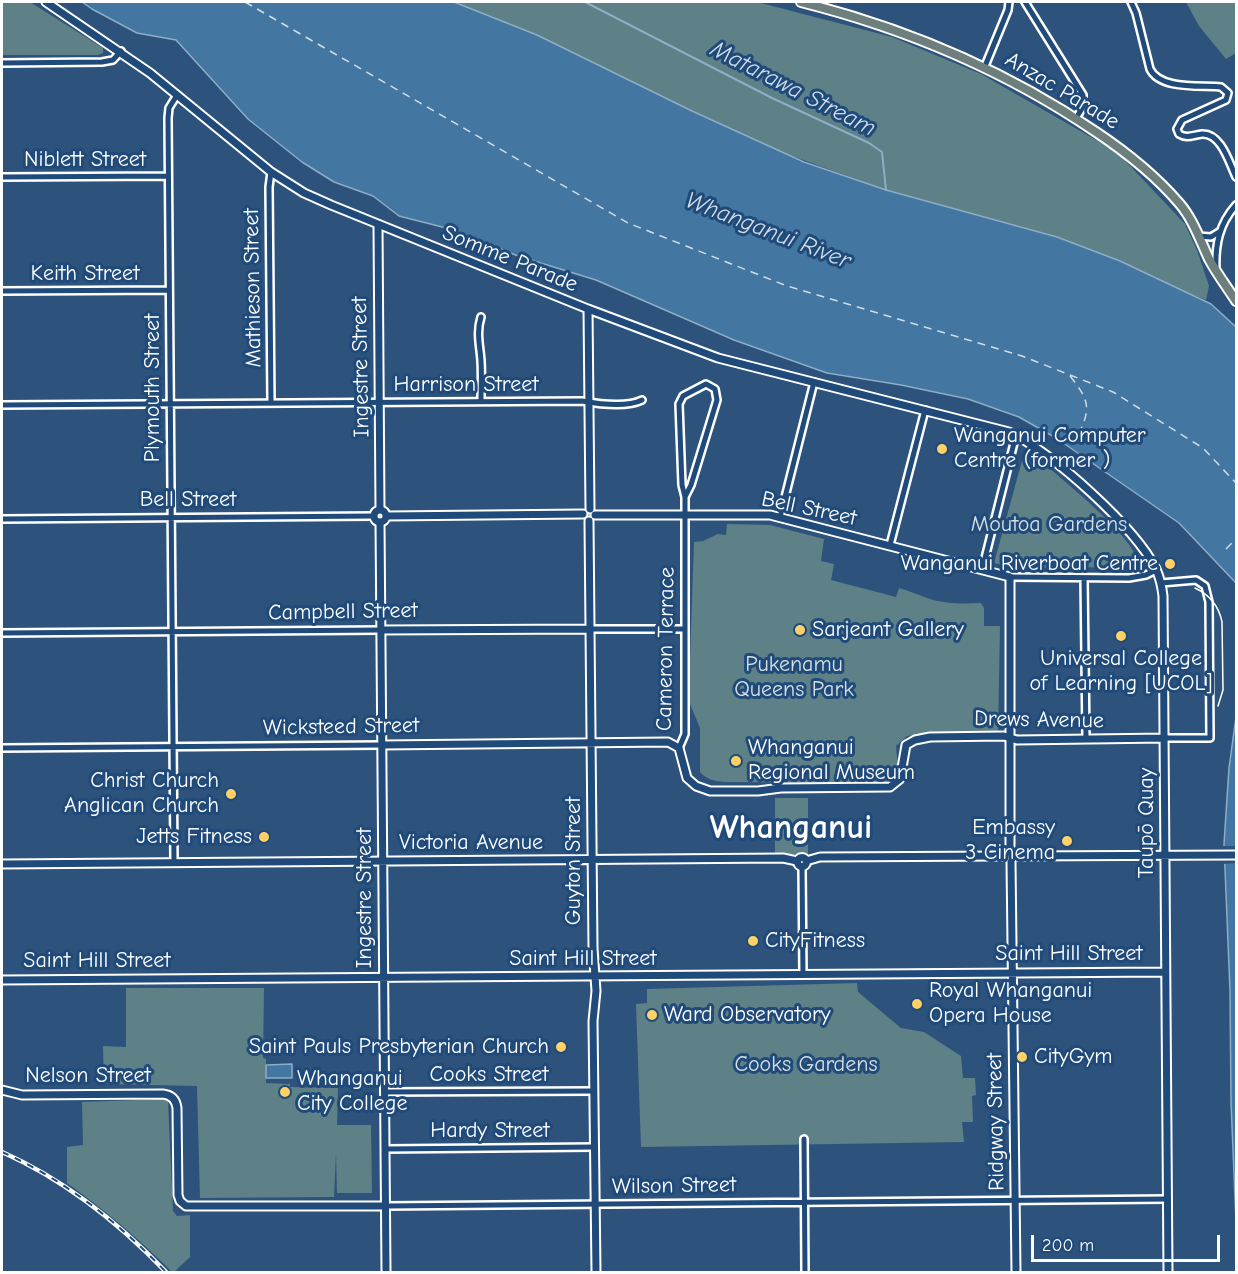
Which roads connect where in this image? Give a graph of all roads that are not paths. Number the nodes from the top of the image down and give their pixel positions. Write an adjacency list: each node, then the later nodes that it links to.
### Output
1 (46, 2): 6 (street, Somme Parade)
2 (801, 2): 8 (main road, Anzac Parade)
3 (1009, 2): 8 (street)
4 (1024, 2): 10 (street)
5 (1131, 2): 14 (street)
6 (121, 51): 7 (street); 9 (street, Somme Parade)
7 (2, 63)
8 (985, 66): 10 (main road, Anzac Parade)
9 (177, 95): 11 (street, Somme Parade); 12 (street, Plymouth Street)
10 (1076, 118): 18 (main road, Anzac Parade)
11 (271, 172): 16 (street, Somme Parade); 30 (street, Mathieson Street)
12 (168, 176): 13 (street, Niblett Street); 20 (street, Plymouth Street)
13 (2, 177)
14 (1236, 177)
15 (1236, 205): 17 (street)
16 (378, 225): 23 (street, Somme Parade); 28 (street, Ingestre Street)
17 (1221, 231): 18 (street); 19 (street)
18 (1198, 236): 19 (main road, Anzac Parade)
19 (1216, 271): 22 (main road, Anzac Parade)
20 (169, 290): 21 (street, Keith Street); 31 (street, Plymouth Street)
21 (2, 291)
22 (1236, 301)
23 (588, 309): 25 (street, Somme Parade); 29 (street)
24 (481, 317): 27 (street)
25 (814, 382): 33 (street, Somme Parade); 42 (street)
26 (642, 400): 29 (street, Harrison Street)
27 (482, 401): 28 (street, Harrison Street); 29 (street, Harrison Street)
28 (379, 402): 30 (street, Harrison Street); 36 (street, Ingestre Street)
29 (588, 402): 37 (street)
30 (271, 403): 31 (street, Harrison Street)
31 (170, 404): 32 (street, Harrison Street); 43 (street, Plymouth Street)
32 (2, 405)
33 (925, 410): 34 (street, Somme Parade); 47 (street)
34 (1016, 435): 48 (street); 49 (street, Taupō Quay)
35 (685, 497): 35 (street); 39 (street, Cameron Terrace)
36 (380, 510): 40 (street); 41 (street)
37 (592, 512): 38 (street); 39 (street, Bell Street); 45 (street)
38 (583, 514): 41 (street); 45 (street)
39 (685, 514): 42 (street, Bell Street); 54 (street, Cameron Terrace)
40 (374, 516): 43 (street, Bell Street); 46 (street)
41 (387, 516): 46 (street)
42 (780, 517): 47 (street, Bell Street)
43 (171, 518): 44 (street, Bell Street); 56 (street, Plymouth Street)
44 (2, 519)
45 (589, 521): 53 (street, Guyton Street)
46 (380, 522): 55 (street, Ingestre Street)
47 (890, 545): 48 (street, Bell Street)
48 (982, 570): 50 (street, Bell Street)
49 (1156, 570): 51 (street); 52 (street, Taupō Quay)
50 (1010, 577): 51 (street); 58 (street)
51 (1084, 578): 60 (street)
52 (1161, 583): 59 (street, Taupō Quay); 59 (street, Drews Avenue)
53 (590, 629): 54 (street, Campbell Street); 55 (street, Campbell Street); 61 (street, Guyton Street)
54 (685, 629): 65 (street, Cameron Terrace)
55 (381, 630): 56 (street, Campbell Street); 62 (street, Ingestre Street)
56 (172, 632): 57 (street, Campbell Street); 63 (street, Plymouth Street)
57 (2, 633)
58 (1011, 738): 60 (street, Drews Avenue); 66 (street, Drews Avenue); 67 (street)
59 (1165, 738): 60 (street, Drews Avenue); 68 (street, Taupō Quay)
60 (1086, 739)
61 (591, 743): 62 (street, Wicksteed Street); 65 (street, Wicksteed Street); 72 (street, Guyton Street)
62 (382, 745): 63 (street, Wicksteed Street); 73 (street, Ingestre Street)
63 (172, 747): 64 (street, Wicksteed Street); 74 (street, Plymouth Street)
64 (2, 748)
65 (680, 748): 66 (street, Cameron Terrace)
66 (691, 782)
67 (1010, 849): 70 (street); 71 (street)
68 (1165, 855): 69 (street); 71 (street); 78 (street, Taupō Quay)
69 (1236, 855)
70 (1004, 856): 75 (street); 76 (street, Victoria Avenue)
71 (1017, 856): 75 (street)
72 (592, 859): 73 (street, Victoria Avenue); 76 (street, Victoria Avenue); 82 (street, Guyton Street)
73 (383, 861): 74 (street, Victoria Avenue); 81 (street, Ingestre Street)
74 (174, 862): 77 (street, Victoria Avenue)
75 (1011, 862): 79 (street, Ridgway Street)
76 (802, 863): 80 (street)
77 (2, 864)
78 (1165, 972): 79 (street, Saint Hill Street); 90 (street, Taupō Quay)
79 (1012, 973): 80 (street, Saint Hill Street); 91 (street, Ridgway Street)
80 (803, 975): 82 (street, Saint Hill Street)
81 (384, 977): 82 (street, Saint Hill Street); 83 (street, Saint Hill Street); 86 (street, Ingestre Street)
82 (594, 977): 85 (street, Guyton Street)
83 (2, 980)
84 (2, 1090): 93 (street, Nelson Street)
85 (594, 1091): 86 (street, Cooks Street); 88 (street, Guyton Street)
86 (384, 1092): 89 (street, Ingestre Street)
87 (804, 1139): 92 (street)
88 (595, 1147): 89 (street, Hardy Street); 94 (street, Guyton Street)
89 (385, 1149): 95 (street, Ingestre Street)
90 (1168, 1199): 91 (street, Wilson Street); 100 (street, Taupō Quay)
91 (1015, 1201): 92 (street, Wilson Street); 99 (street, Ridgway Street)
92 (804, 1203): 94 (street, Wilson Street); 98 (street)
93 (182, 1204): 95 (street, Wilson Street)
94 (595, 1204): 95 (street, Wilson Street); 97 (street, Guyton Street)
95 (385, 1206): 96 (street, Ingestre Street)
96 (386, 1272)
97 (596, 1272)
98 (805, 1272)
99 (1016, 1272)
100 (1168, 1272)

